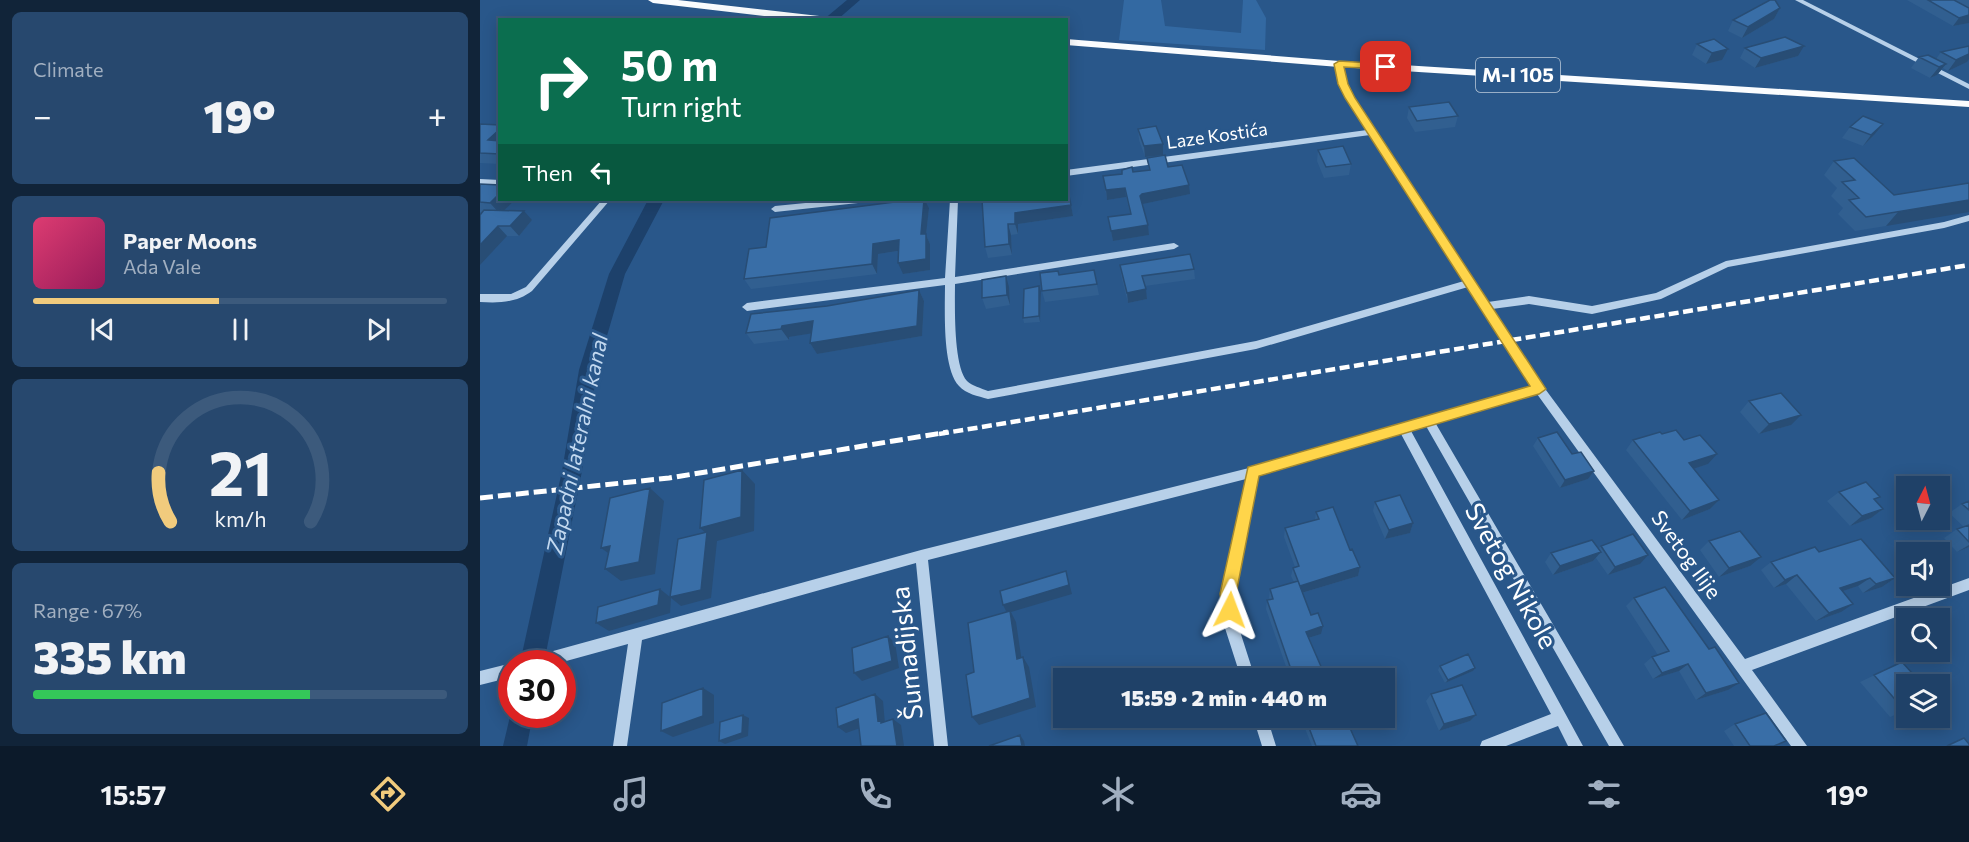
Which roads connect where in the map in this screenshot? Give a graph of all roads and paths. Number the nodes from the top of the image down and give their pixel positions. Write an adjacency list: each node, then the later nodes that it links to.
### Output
1 (653, 0): 3 (main road)
2 (1798, 0): 6 (street)
3 (814, 18)
4 (1068, 42): 5 (main road, M-I 105)
5 (1339, 64): 7 (main road, M-I 105); 8 (street, Svetog Ilije)
6 (1969, 87)
7 (1969, 104)
8 (1372, 132): 9 (street, Laze Kostića); 19 (street, Svetog Ilije)
9 (1068, 173)
10 (480, 182): 11 (street)
11 (498, 183)
12 (605, 201): 20 (street)
13 (849, 201): 15 (street)
14 (954, 201): 18 (street)
15 (775, 209)
16 (1969, 218): 21 (street)
17 (1174, 246): 18 (street)
18 (950, 281): 19 (street); 22 (street)
19 (1470, 282): 21 (street, Svetog Ilije)
20 (480, 298)
21 (1485, 306): 23 (street, Svetog Ilije)
22 (747, 307)
23 (1539, 389): 24 (street); 31 (street, Svetog Ilije)
24 (1429, 422): 25 (street); 42 (street)
25 (1404, 429): 26 (street); 35 (street, Svetog Nikole)
26 (1253, 472): 27 (street); 32 (street)
27 (921, 556): 29 (street); 38 (street, Šumadijska)
28 (1969, 584): 31 (street)
29 (636, 635): 30 (street); 37 (street)
30 (576, 652)
31 (1744, 666): 43 (street, Svetog Ilije)
32 (1245, 668)
33 (498, 674): 34 (street)
34 (480, 678)
35 (1560, 718): 40 (street); 41 (street, Svetog Nikole)
36 (1263, 728): 39 (street)
37 (620, 746)
38 (941, 746)
39 (1269, 746)
40 (1487, 746)
41 (1576, 746)
42 (1617, 746)
43 (1800, 746)

